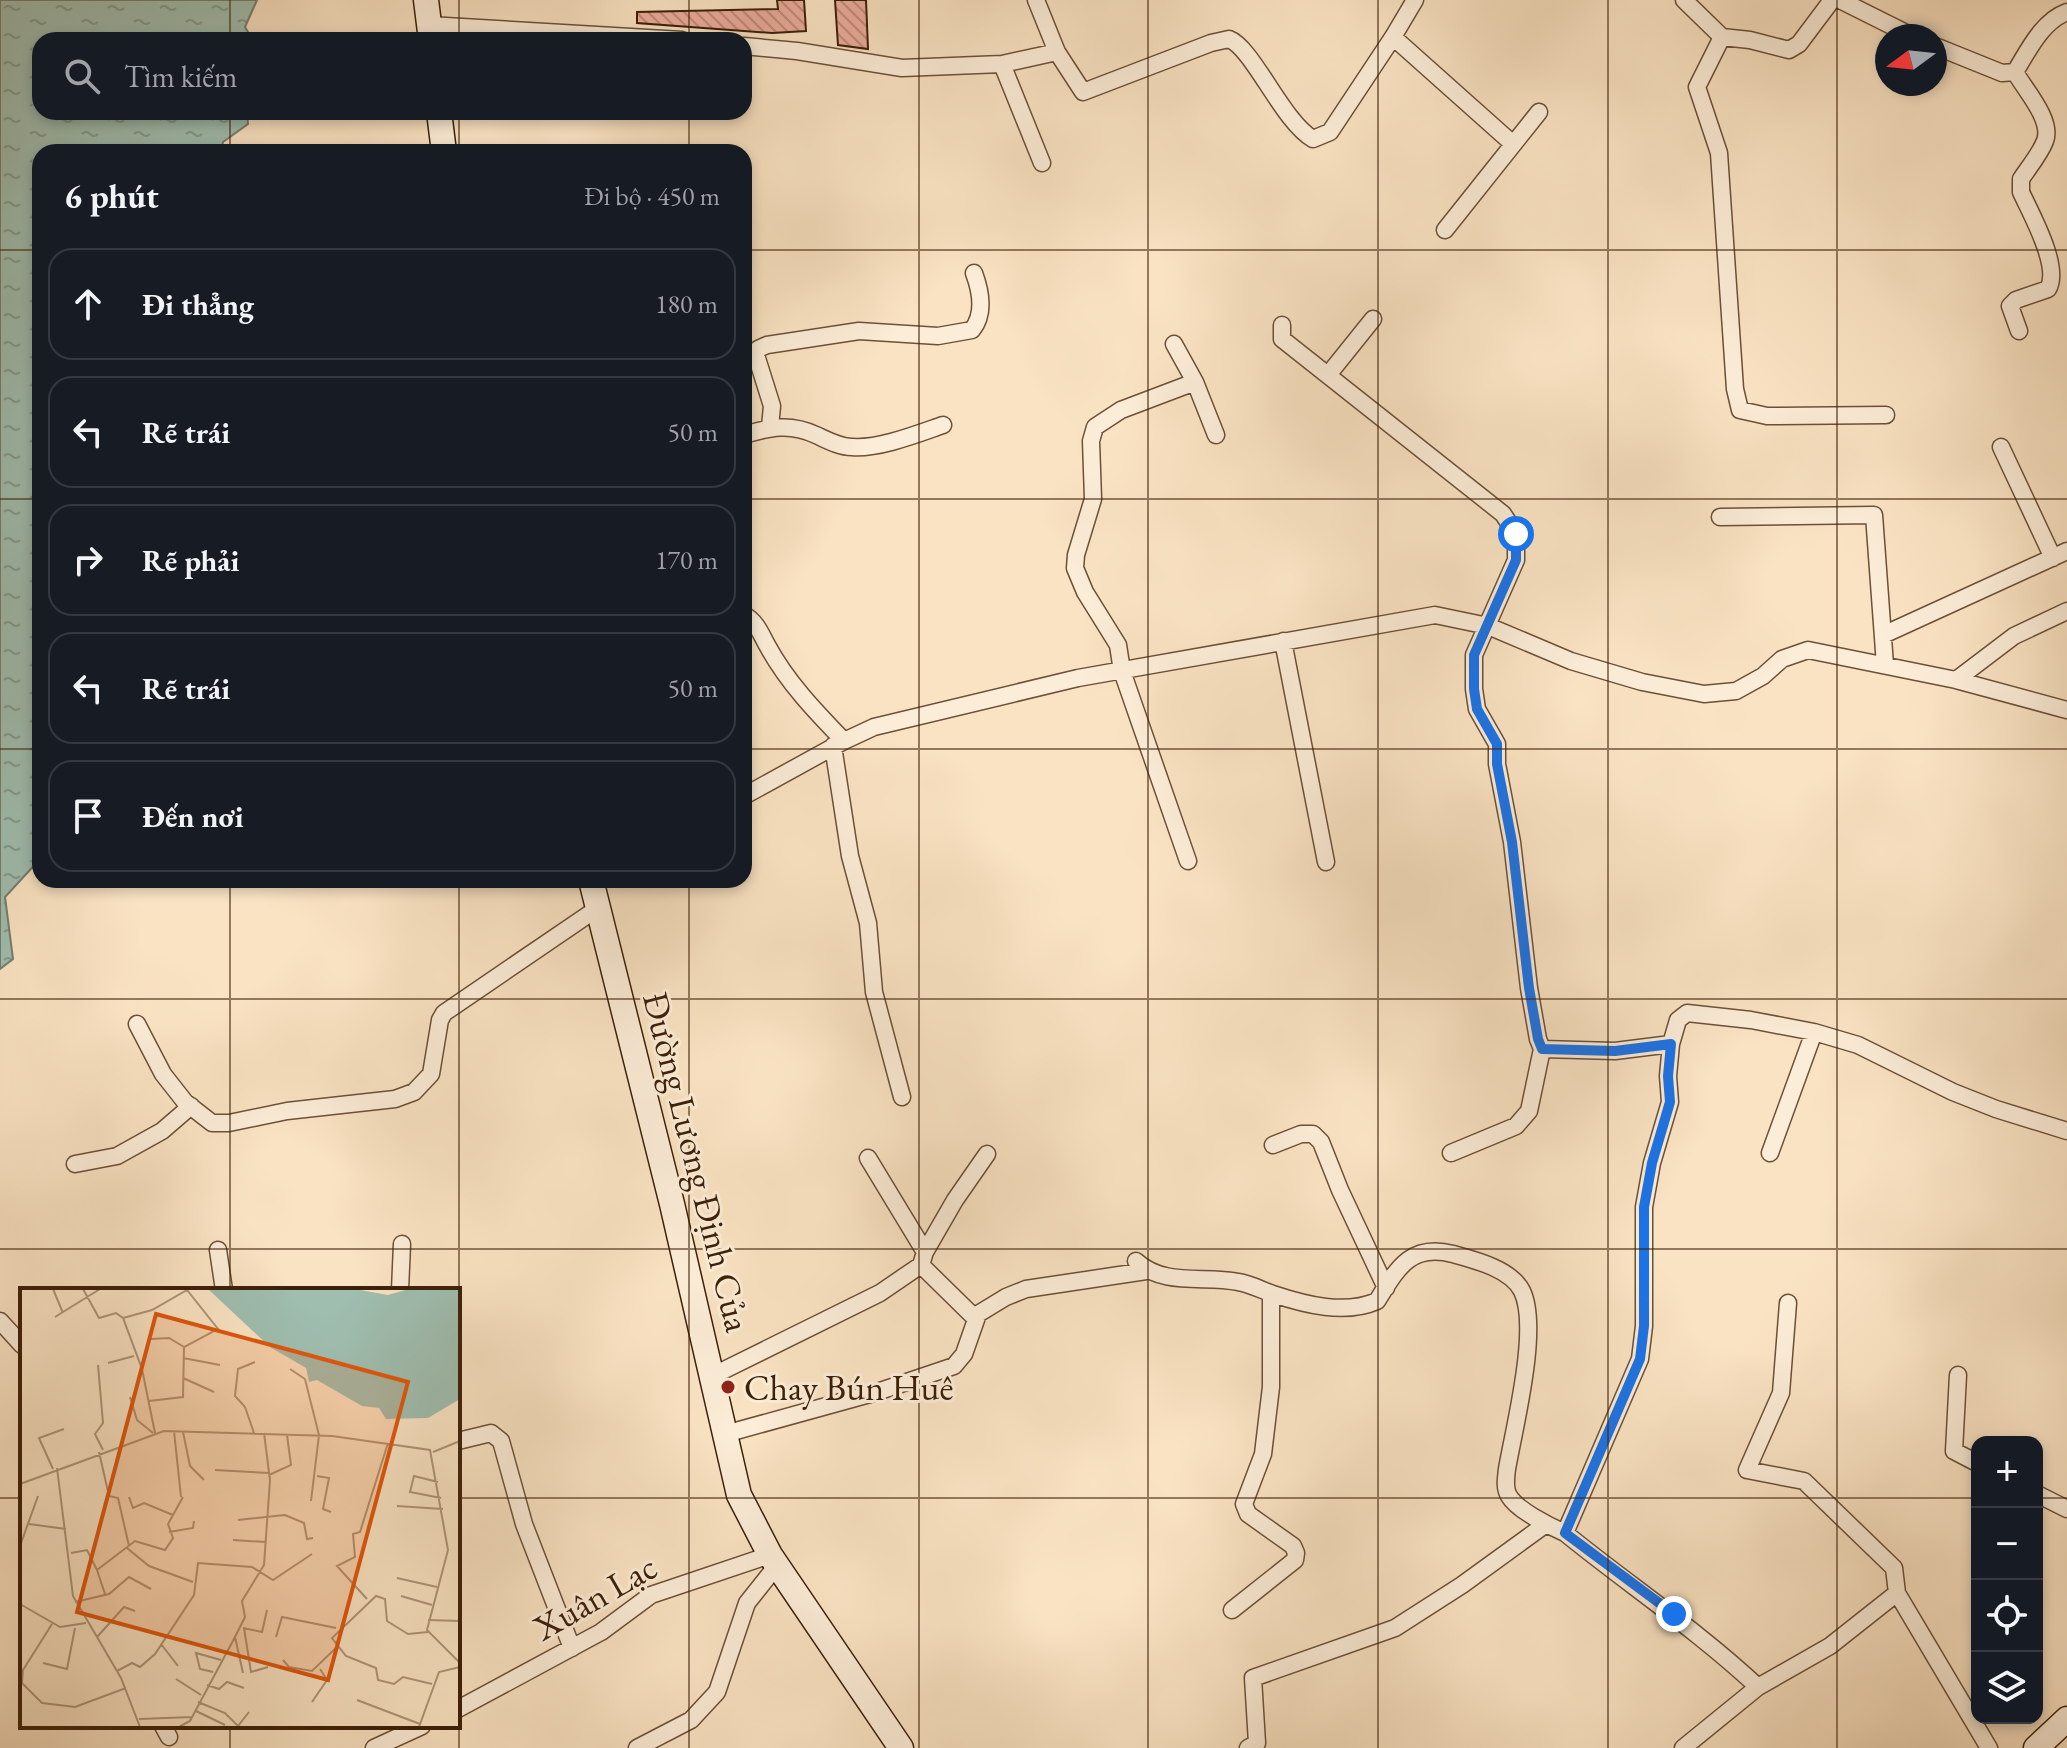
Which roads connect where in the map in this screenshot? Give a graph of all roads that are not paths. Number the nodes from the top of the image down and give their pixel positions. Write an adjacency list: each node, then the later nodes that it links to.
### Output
1 (426, 0): 9 (street)
2 (1036, 0): 14 (street)
3 (1415, 0): 10 (street)
4 (1684, 0): 11 (street)
5 (1832, 0): 11 (street)
6 (1840, 0): 8 (street)
7 (2067, 12): 16 (street)
8 (1888, 24)
9 (430, 32)
10 (1393, 37): 14 (street); 20 (street)
11 (1722, 37): 30 (street)
12 (752, 47): 15 (street)
13 (1947, 51): 16 (street)
14 (1057, 52): 15 (street)
15 (1002, 64): 21 (street)
16 (2015, 72): 26 (street)
17 (1539, 112): 20 (street)
18 (440, 120): 19 (street)
19 (443, 144)
20 (1513, 144): 22 (street)
21 (1042, 163)
22 (1445, 230)
23 (974, 273): 32 (street)
24 (1373, 319): 28 (street)
25 (1282, 325): 28 (street)
26 (2019, 331)
27 (1174, 344): 29 (street)
28 (1328, 375): 40 (street)
29 (1195, 382): 34 (street); 44 (street)
30 (1886, 415)
31 (943, 425): 32 (street)
32 (770, 427): 33 (street)
33 (752, 433)
34 (1216, 435)
35 (2001, 447): 37 (street)
36 (1720, 517): 41 (street)
37 (2060, 554): 41 (street)
38 (2067, 611): 45 (street)
39 (752, 620): 47 (street)
40 (1488, 626): 42 (street); 43 (street); 56 (street)
41 (1883, 635): 43 (street)
42 (1283, 641): 44 (street); 50 (street)
43 (1885, 665): 45 (street)
44 (1122, 671): 47 (street); 49 (street)
45 (1956, 680): 46 (street)
46 (2067, 710)
47 (838, 744): 48 (street); 57 (street)
48 (752, 792)
49 (1188, 861)
50 (1326, 862)
51 (593, 888): 52 (street, Đường Lương Định Của)
52 (598, 908): 58 (street); 78 (street, Đường Lương Định Của)
53 (137, 1024): 58 (street)
54 (1814, 1032): 55 (street); 59 (street); 62 (street)
55 (1671, 1044): 56 (street); 85 (street)
56 (1542, 1049): 61 (street)
57 (902, 1097)
58 (191, 1106): 65 (street)
59 (2067, 1131)
60 (1273, 1145): 71 (street)
61 (1451, 1153)
62 (1770, 1153)
63 (987, 1154): 68 (street)
64 (868, 1158): 68 (street)
65 (75, 1164)
66 (402, 1244): 70 (street)
67 (218, 1250): 69 (street)
68 (923, 1259): 74 (street); 78 (street)
69 (224, 1288)
70 (400, 1288)
71 (1386, 1288): 72 (street); 84 (street)
72 (1271, 1294): 74 (street); 88 (street)
73 (1788, 1303): 87 (street)
74 (975, 1318): 79 (street)
75 (0, 1321): 76 (street)
76 (20, 1343)
77 (1958, 1375): 81 (street)
78 (712, 1376): 79 (street, Đường Lương Định Của)
79 (725, 1434): 86 (street, Đường Lương Định Của)
80 (460, 1441): 89 (street)
81 (1971, 1460)
82 (2043, 1497): 83 (street)
83 (2067, 1509)
84 (1546, 1524): 85 (street); 97 (street)
85 (1565, 1533): 90 (street)
86 (774, 1559): 89 (street, Xuân Lạc); 95 (street); 96 (street, Đường Lương Định Của)
87 (1897, 1593): 90 (street); 99 (street)
88 (1232, 1610)
89 (572, 1648): 91 (street, Xuân Lạc)
90 (1758, 1687): 98 (street)
91 (460, 1708)
92 (2067, 1719): 100 (street)
93 (418, 1728): 94 (street)
94 (374, 1748)
95 (637, 1748)
96 (901, 1748)
97 (1248, 1748)
98 (1683, 1748)
99 (1989, 1748)
100 (2036, 1748)

